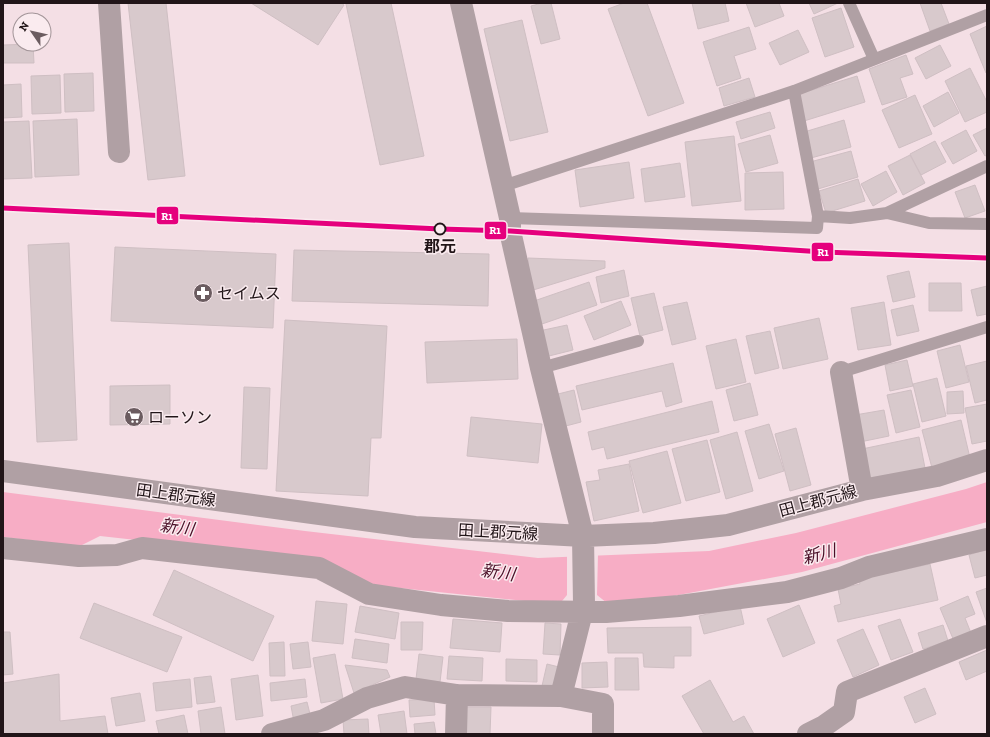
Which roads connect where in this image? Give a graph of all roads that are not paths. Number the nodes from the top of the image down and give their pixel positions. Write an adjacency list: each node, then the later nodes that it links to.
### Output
1 (109, 3): 7 (street)
2 (461, 3): 9 (street)
3 (849, 3): 5 (lane)
4 (987, 15): 5 (lane)
5 (874, 59): 6 (lane)
6 (794, 91): 9 (lane); 11 (lane)
7 (119, 152)
8 (987, 166): 10 (lane)
9 (503, 186): 12 (street)
10 (887, 213): 11 (lane); 13 (lane)
11 (818, 216): 12 (lane)
12 (510, 218): 16 (street)
13 (987, 224)
14 (987, 327): 17 (lane)
15 (638, 341): 16 (lane)
16 (542, 368): 22 (street)
17 (841, 372): 20 (street)
18 (987, 460): 20 (street, 田上郡元線)
19 (3, 471): 22 (street, 田上郡元線)
20 (862, 490): 22 (street, 田上郡元線)
21 (987, 539): 24 (street)
22 (583, 541): 24 (street)
23 (3, 548): 24 (street)
24 (583, 608): 27 (street)
25 (987, 636): 31 (street)
26 (457, 695): 27 (street); 28 (street); 29 (street)
27 (561, 696): 30 (street)
28 (272, 734)
29 (456, 734)
30 (603, 734)
31 (808, 734)

